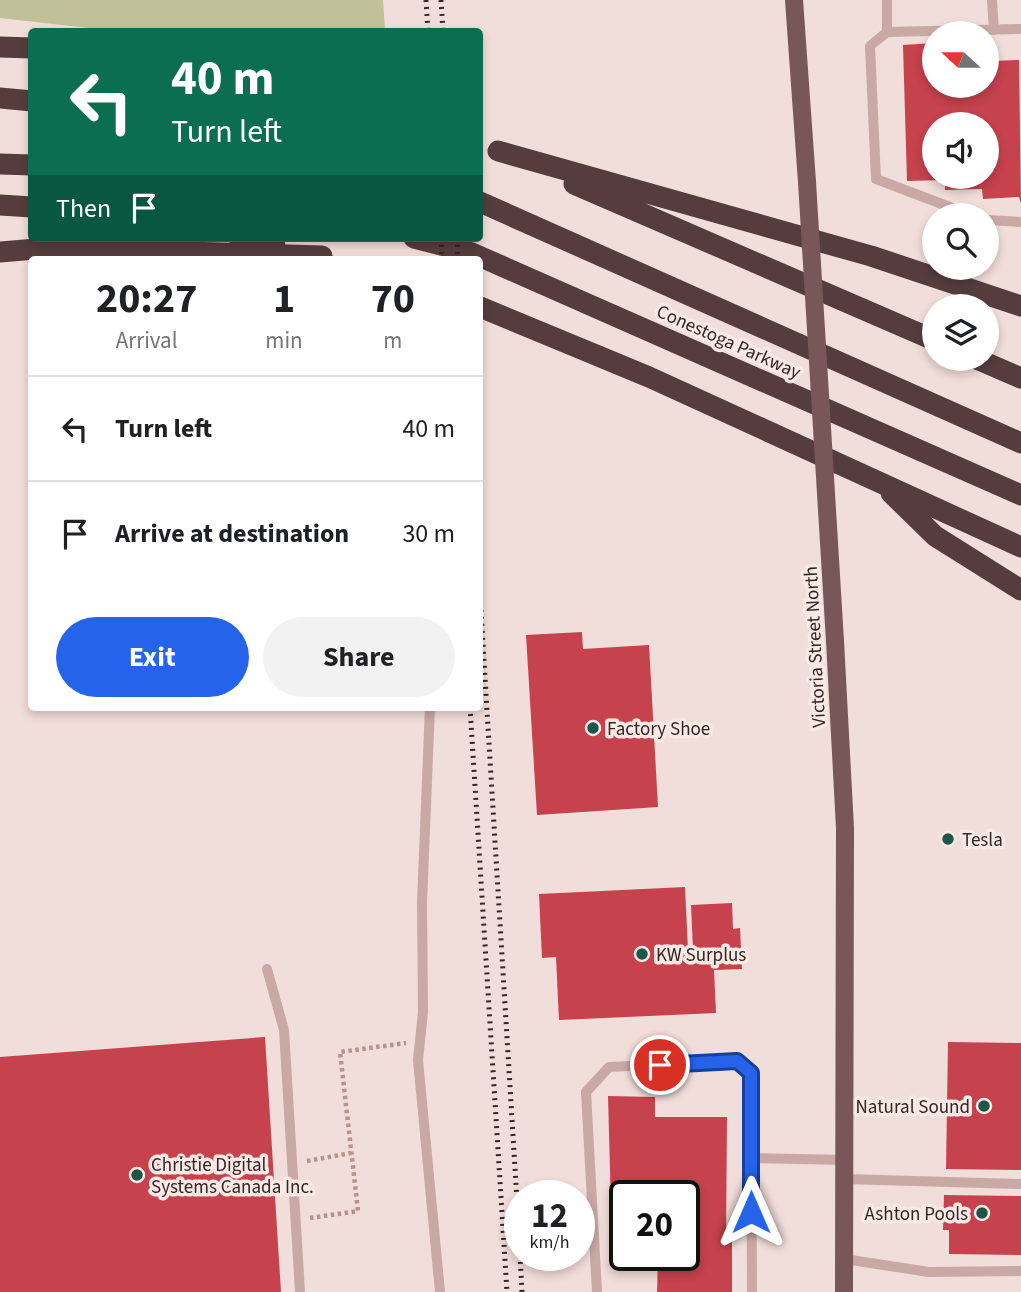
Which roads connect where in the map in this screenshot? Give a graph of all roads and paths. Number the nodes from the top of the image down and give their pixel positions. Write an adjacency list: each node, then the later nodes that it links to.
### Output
1 (794, 0): 44 (main road, Victoria Street North, bridge)
2 (887, 0): 8 (lane)
3 (992, 0): 4 (lane)
4 (993, 21)
5 (1021, 29): 6 (lane)
6 (999, 30)
7 (922, 31): 8 (lane)
8 (887, 32): 17 (lane)
9 (0, 47): 10 (highway)
10 (28, 48)
11 (0, 98): 12 (highway)
12 (28, 101)
13 (489, 148): 29 (highway); 31 (highway)
14 (0, 164): 15 (highway)
15 (28, 165)
16 (483, 203): 34 (highway, Conestoga Parkway)
17 (940, 203)
18 (0, 205): 19 (highway)
19 (28, 207)
20 (999, 221): 21 (lane)
21 (1021, 222)
22 (256, 242): 26 (highway)
23 (429, 242): 27 (highway, Conestoga Parkway)
24 (0, 252): 25 (highway)
25 (270, 256)
26 (317, 256)
27 (479, 256)
28 (483, 258): 36 (highway, Conestoga Parkway)
29 (1021, 306)
30 (483, 307): 35 (highway)
31 (922, 336)
32 (999, 369): 33 (highway)
33 (1021, 378)
34 (1021, 443)
35 (876, 480): 37 (highway); 38 (highway)
36 (1021, 495)
37 (1021, 547)
38 (1021, 590)
39 (429, 711): 41 (lane)
40 (267, 969): 45 (lane)
41 (421, 1041): 42 (path); 52 (lane)
42 (351, 1153): 45 (path); 48 (path)
43 (751, 1158): 44 (lane); 53 (lane); 54 (lane)
44 (845, 1160): 46 (main road, Victoria Street North)
45 (292, 1164): 48 (lane)
46 (845, 1180): 47 (lane); 49 (main road, Victoria Street North)
47 (1021, 1184)
48 (296, 1220): 51 (lane)
49 (844, 1259): 50 (lane); 55 (main road, Victoria Street North)
50 (1021, 1271)
51 (300, 1292)
52 (440, 1292)
53 (597, 1292)
54 (752, 1292)
55 (844, 1292)

